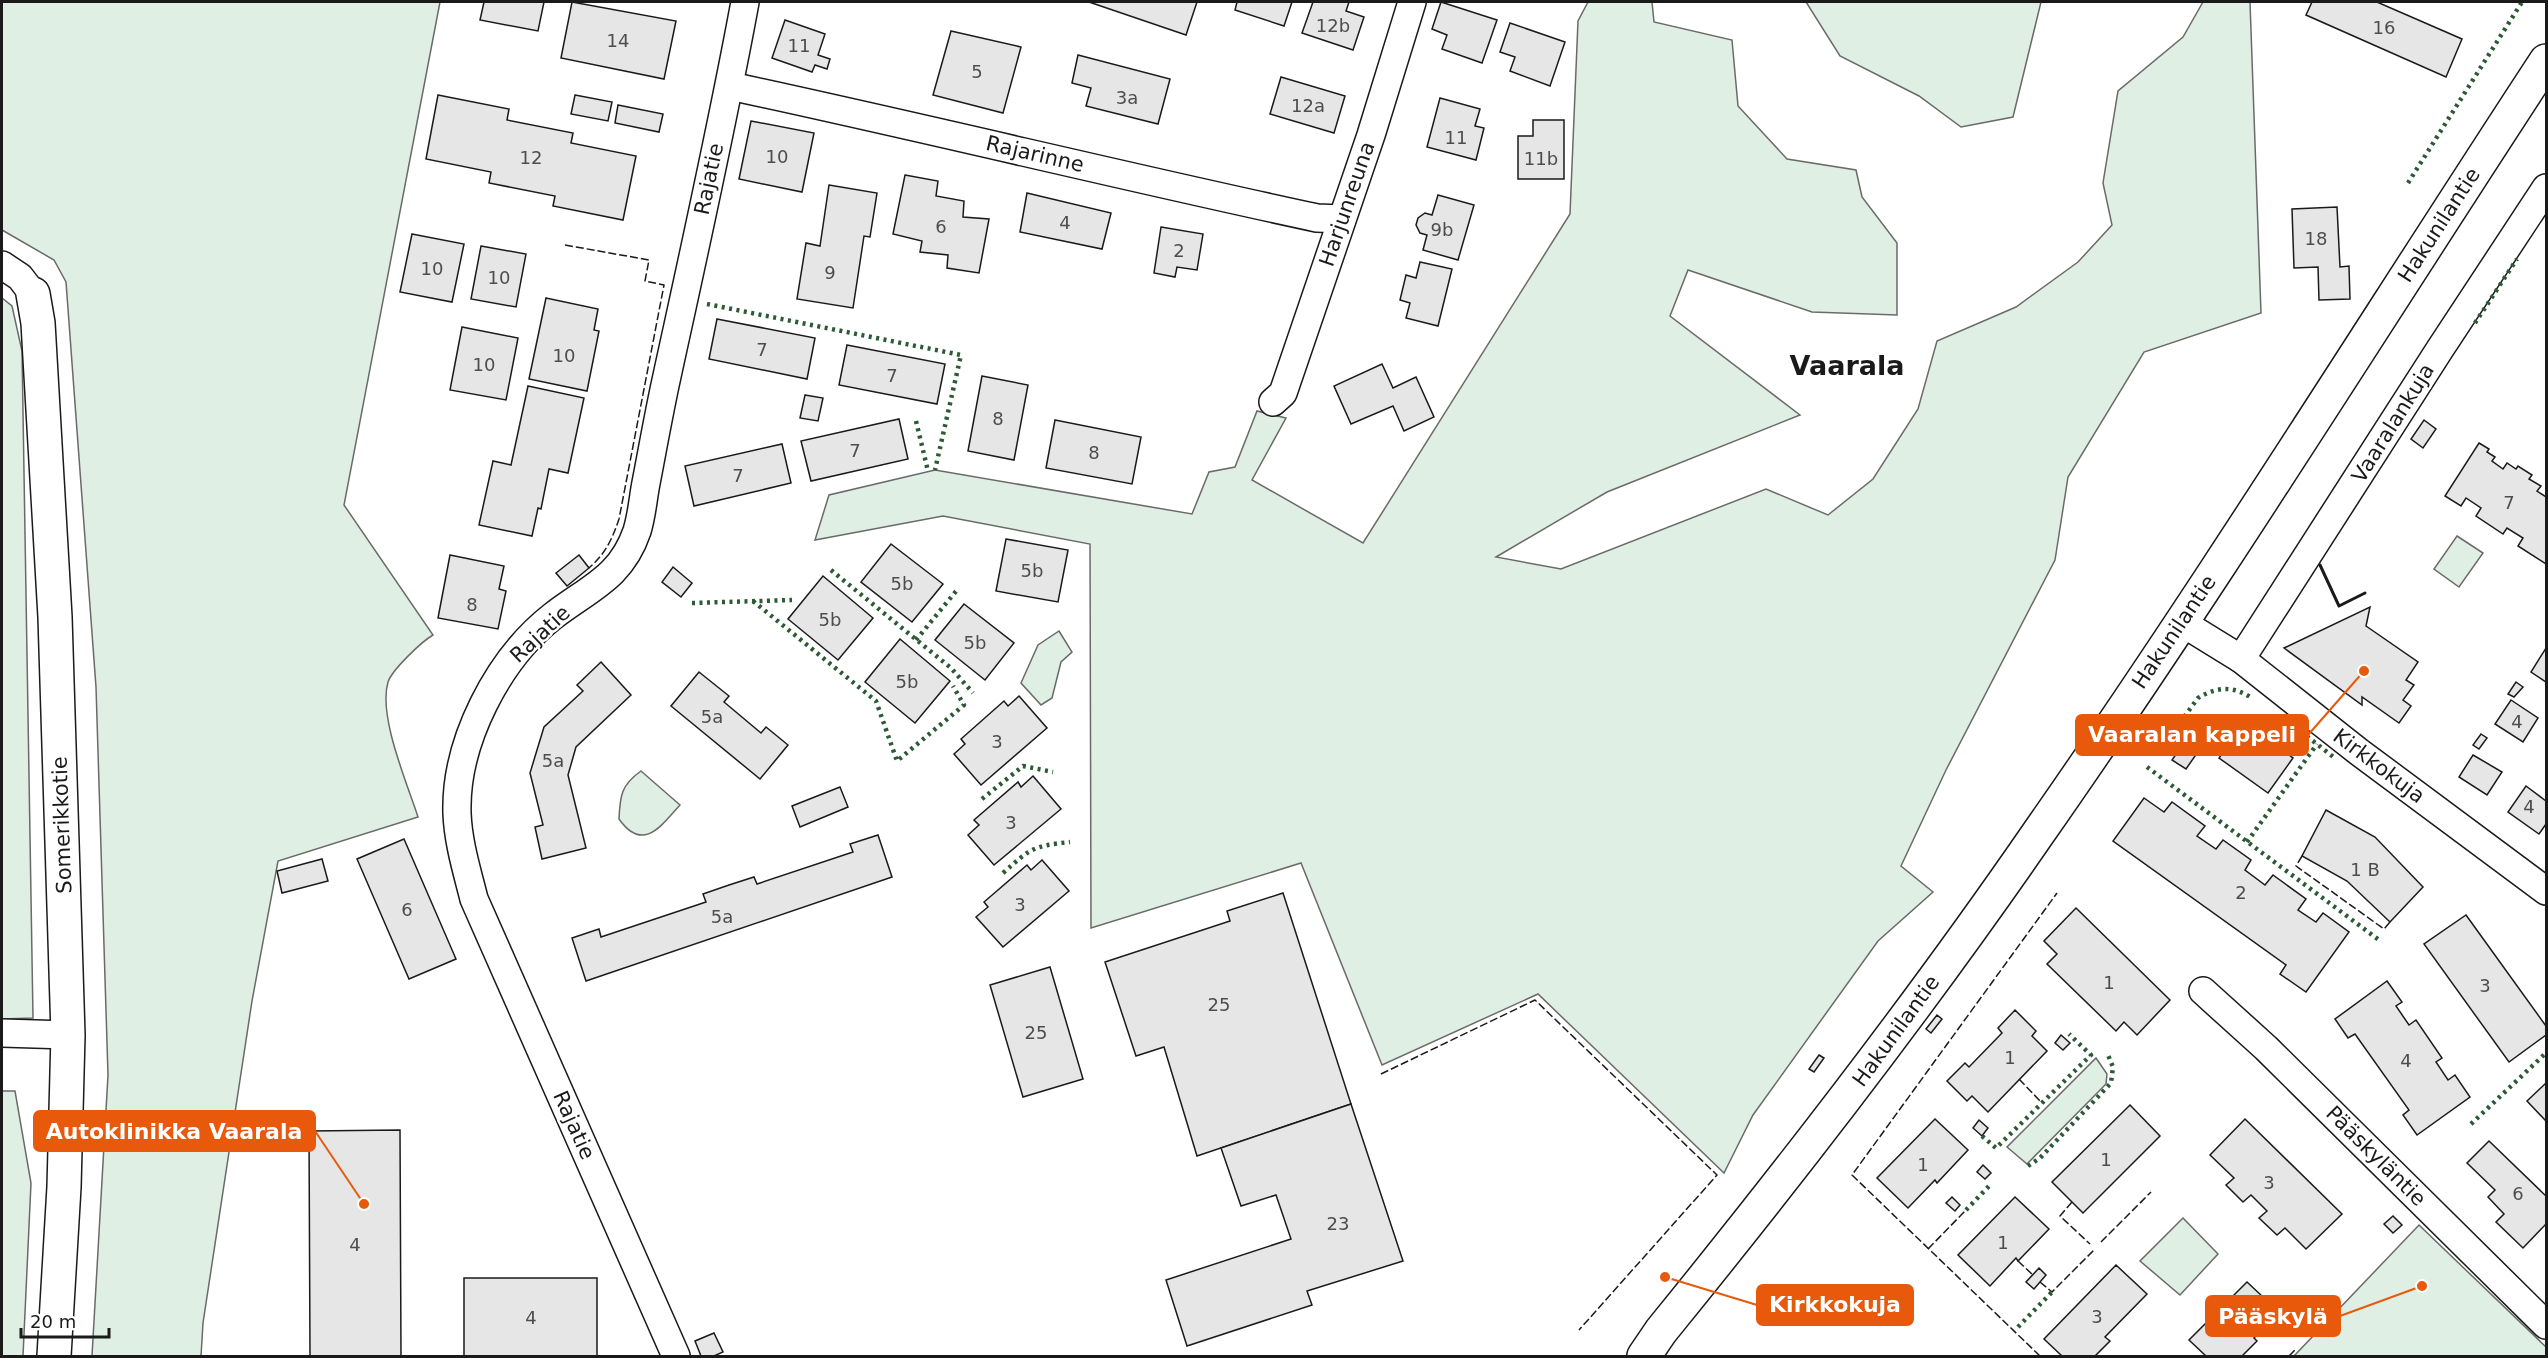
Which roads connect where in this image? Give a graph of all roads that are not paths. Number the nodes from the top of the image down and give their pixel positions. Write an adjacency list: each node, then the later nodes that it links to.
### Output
1 (745, 2): 4 (street, Rajatie)
2 (1412, 2): 6 (street, Harjunreuna)
3 (2547, 61): 10 (main road, Hakunilantie)
4 (730, 86): 6 (street, Rajarinne); 18 (street, Rajatie)
5 (2547, 188): 11 (street, Vaaralankuja)
6 (1342, 219): 9 (street, Harjunreuna)
7 (2, 265): 8 (street)
8 (33, 294): 15 (main road, Somerikkotie)
9 (1273, 402)
10 (2181, 622): 11 (street, Kirkkokuja); 19 (main road, Hakunilantie)
11 (2241, 659): 12 (street, Kirkkokuja)
12 (2547, 891)
13 (2203, 991): 16 (street, Pääskyläntie)
14 (2, 1033): 15 (street)
15 (68, 1035): 17 (main road, Somerikkotie)
16 (2547, 1325)
17 (54, 1356)
18 (676, 1356)
19 (1644, 1356)

